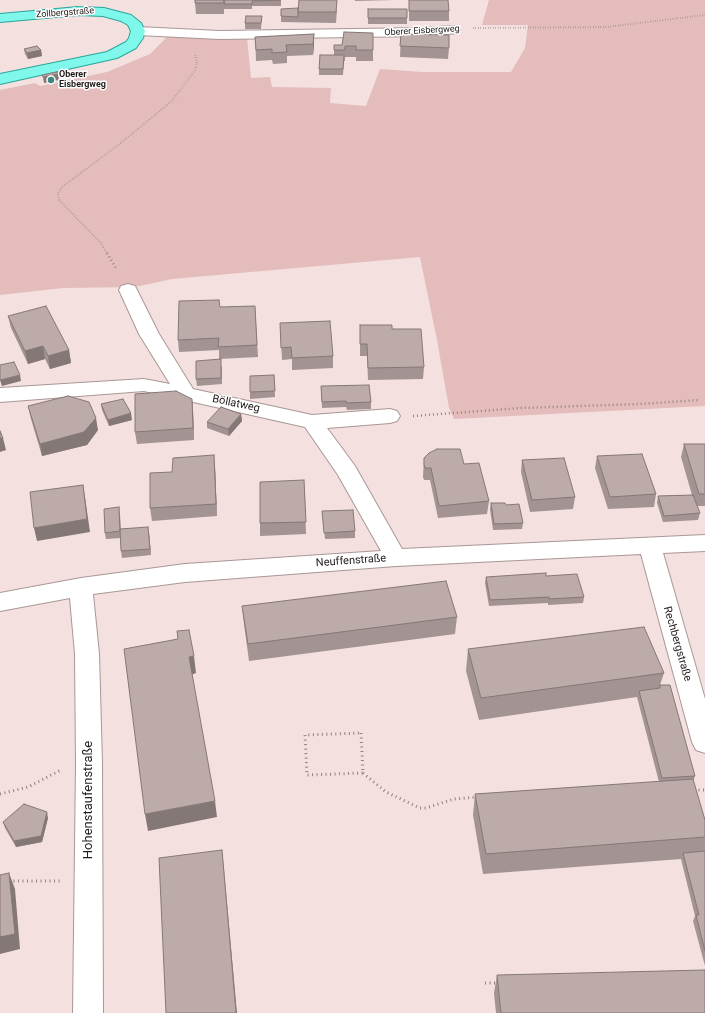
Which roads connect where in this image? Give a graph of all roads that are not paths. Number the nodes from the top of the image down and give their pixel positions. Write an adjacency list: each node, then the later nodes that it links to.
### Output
1 (0, 18): 3 (main road, Zollbergstraße)
2 (453, 30): 3 (street, Oberer Eisbergweg)
3 (138, 31): 4 (main road)
4 (0, 79)
5 (128, 290): 6 (street)
6 (185, 393): 7 (street, Böllatweg); 9 (street, Böllatweg)
7 (0, 395)
8 (390, 416): 9 (street, Böllatweg)
9 (312, 422): 12 (street)
10 (705, 543): 11 (street, Neuffenstraße)
11 (650, 546): 12 (street, Neuffenstraße); 15 (street, Rechbergstraße)
12 (396, 558): 13 (street, Neuffenstraße)
13 (81, 587): 14 (street, Neuffenstraße); 16 (street, Hohenstaufenstraße)
14 (0, 602)
15 (705, 742)
16 (88, 1013)

